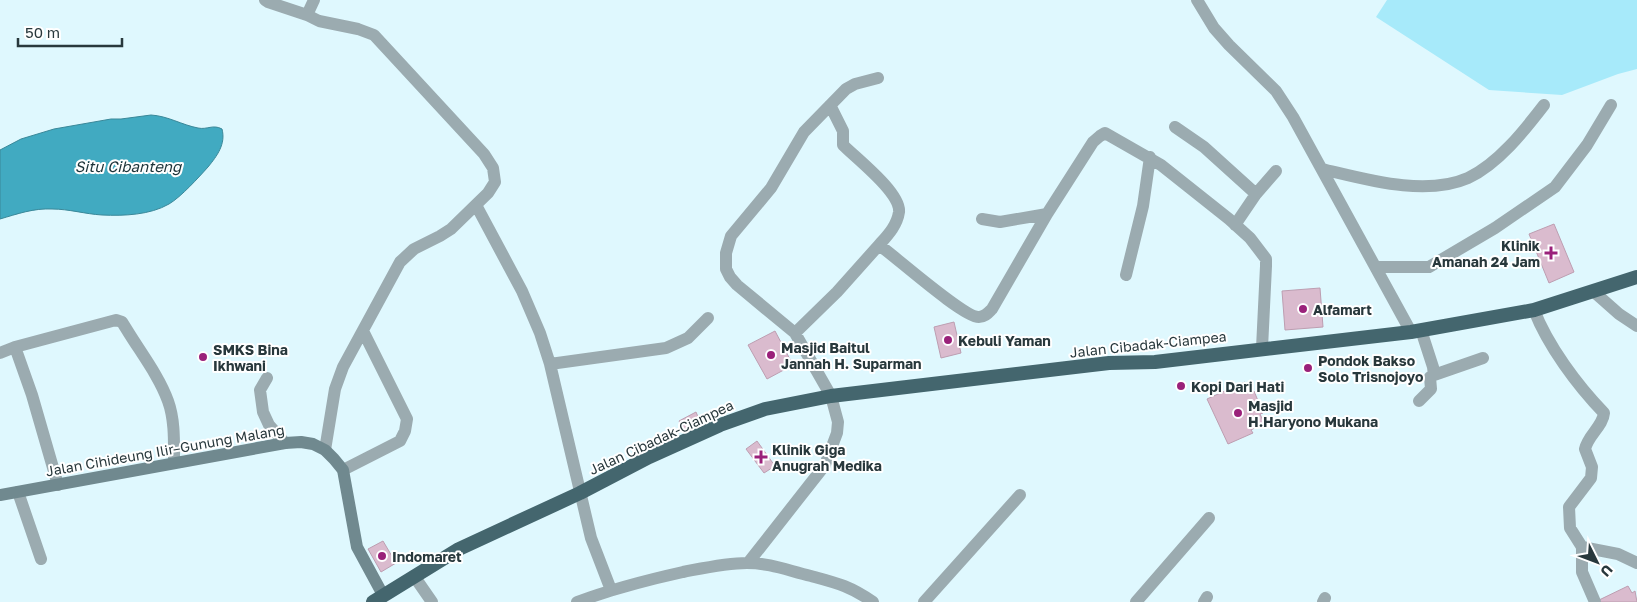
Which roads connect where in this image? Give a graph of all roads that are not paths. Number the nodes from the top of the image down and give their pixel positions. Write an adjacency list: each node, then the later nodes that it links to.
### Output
1 (265, 0): 4 (street)
2 (314, 0): 4 (street)
3 (1197, 0): 11 (street)
4 (307, 15): 14 (street)
5 (878, 78): 6 (street)
6 (830, 105): 18 (street); 28 (street)
7 (1544, 105): 11 (street)
8 (1611, 105): 19 (street)
9 (1174, 127): 13 (street)
10 (1150, 157): 15 (street); 17 (street); 20 (street)
11 (1322, 169): 19 (street)
12 (1276, 171): 13 (street)
13 (1256, 194): 17 (street)
14 (476, 205): 26 (street); 33 (street)
15 (1047, 214): 16 (street); 18 (street)
16 (982, 220)
17 (1235, 225): 30 (street)
18 (879, 245): 28 (street)
19 (1376, 267): 27 (street)
20 (1126, 275)
21 (1637, 277): 22 (highway, Jalan Cibadak-Ciampea)
22 (1594, 291): 23 (highway, Jalan Cibadak-Ciampea); 25 (street)
23 (1534, 310): 27 (highway, Jalan Cibadak-Ciampea); 48 (street)
24 (708, 318): 33 (street)
25 (1637, 326)
26 (363, 331): 39 (street); 41 (street)
27 (1416, 331): 30 (highway, Jalan Cibadak-Ciampea); 34 (street)
28 (795, 333): 36 (street)
29 (15, 347): 31 (street); 40 (street); 42 (street)
30 (1262, 348): 36 (highway, Jalan Cibadak-Ciampea)
31 (0, 353)
32 (1483, 358): 34 (street)
33 (550, 364): 44 (street)
34 (1434, 375): 37 (street)
35 (267, 378): 38 (street)
36 (831, 396): 44 (highway, Jalan Cibadak-Ciampea); 50 (street)
37 (1419, 401)
38 (284, 443): 39 (main road, Jalan Cihideung Ilir–Gunung Malang); 40 (main road, Jalan Cihideung Ilir–Gunung Malang)
39 (325, 450): 41 (main road, Jalan Cihideung Ilir–Gunung Malang)
40 (174, 463): 42 (main road, Jalan Cihideung Ilir–Gunung Malang)
41 (343, 470): 54 (main road)
42 (58, 485): 43 (main road, Jalan Cihideung Ilir–Gunung Malang)
43 (18, 492): 45 (main road, Jalan Cihideung Ilir–Gunung Malang); 49 (street)
44 (580, 493): 52 (highway, Jalan Cibadak-Ciampea); 53 (street)
45 (0, 495)
46 (1020, 495): 58 (street)
47 (1209, 518): 59 (street)
48 (1582, 547): 51 (street); 60 (street)
49 (41, 559)
50 (748, 563): 53 (street); 57 (street)
51 (1637, 563)
52 (414, 576): 54 (highway, Jalan Cibadak-Ciampea); 55 (street)
53 (611, 590): 56 (street)
54 (378, 599)
55 (432, 602)
56 (577, 602)
57 (873, 602)
58 (924, 602)
59 (1136, 602)
60 (1595, 602)

